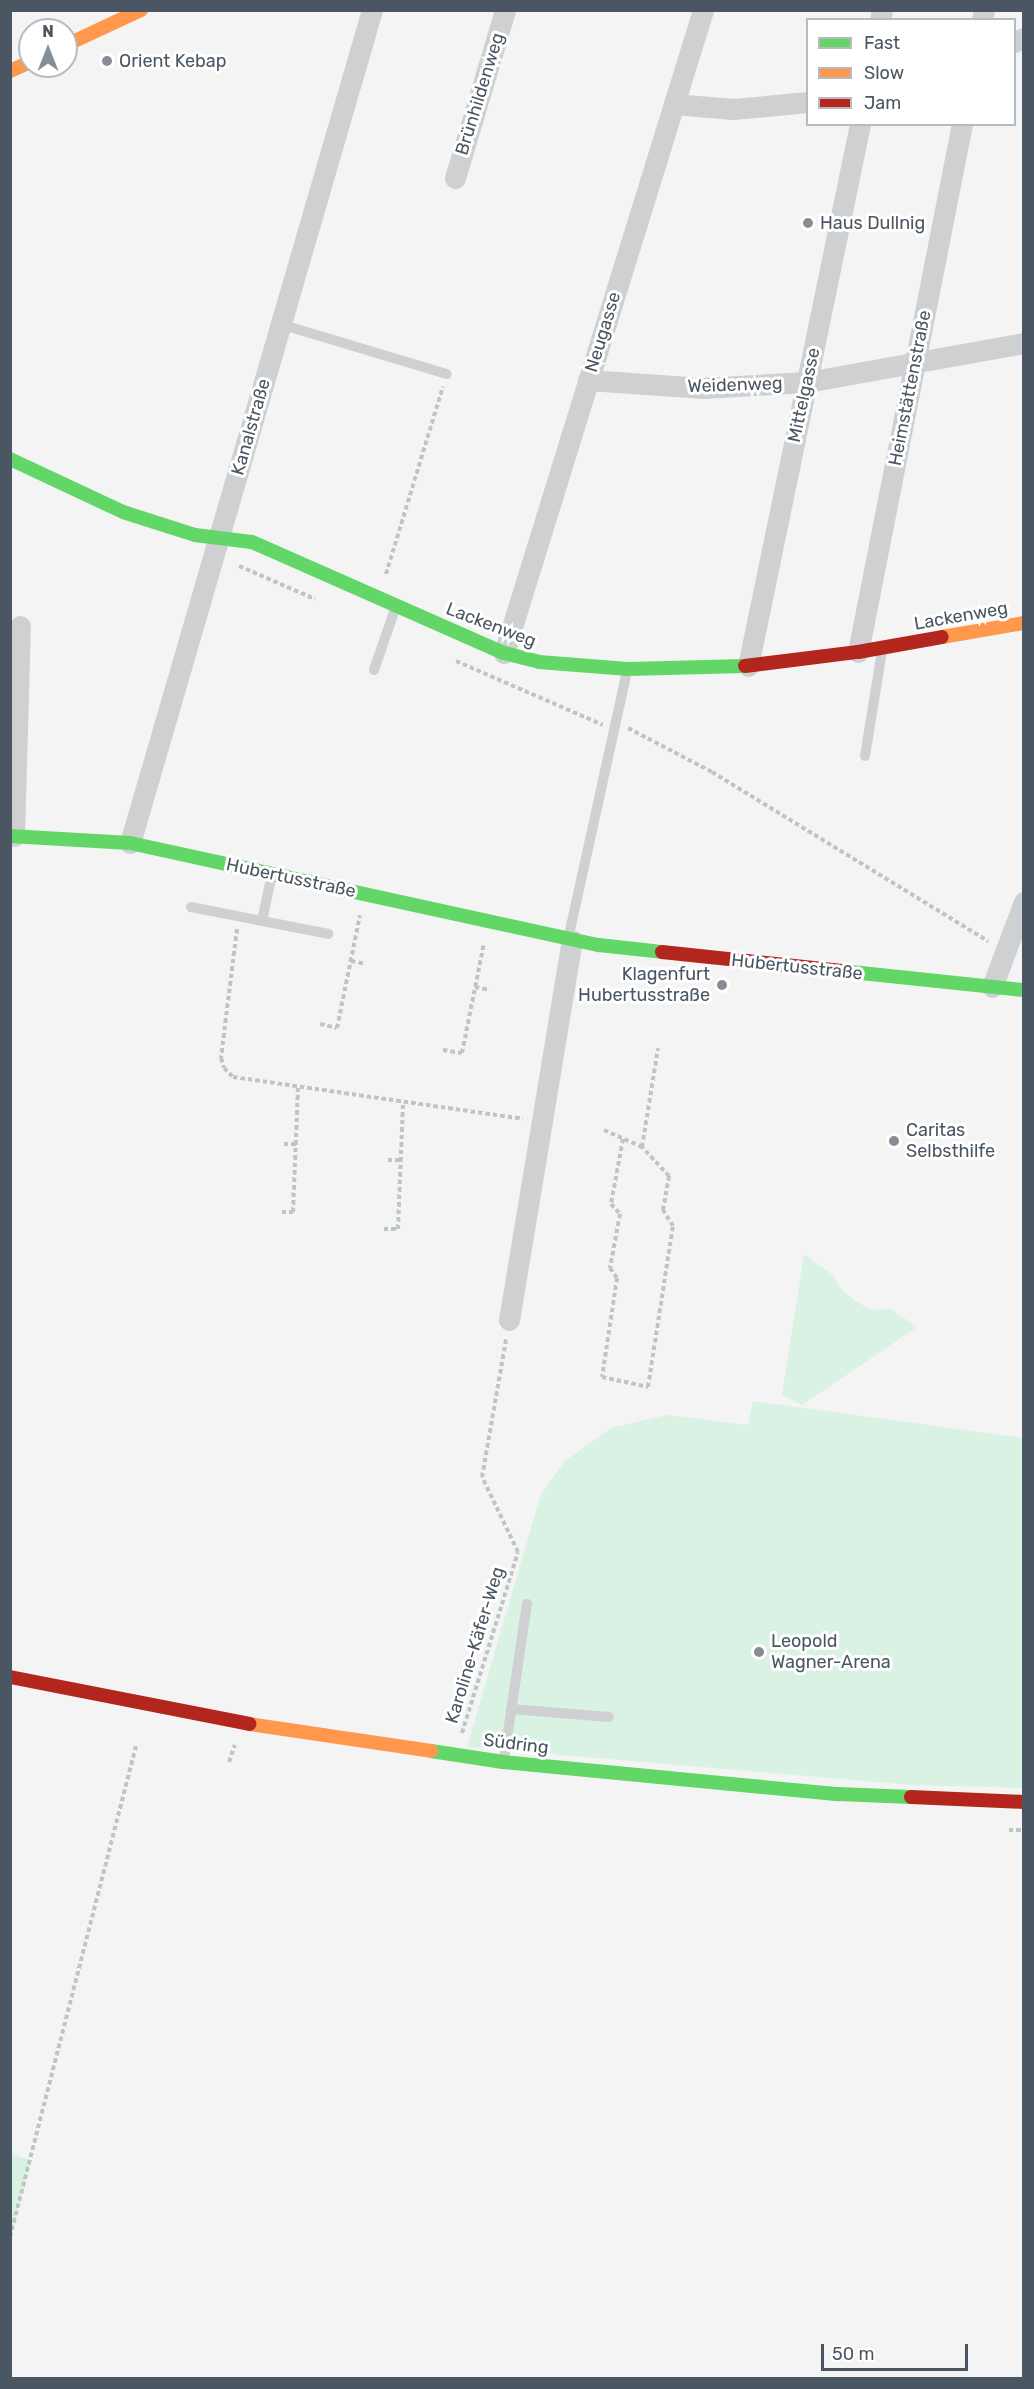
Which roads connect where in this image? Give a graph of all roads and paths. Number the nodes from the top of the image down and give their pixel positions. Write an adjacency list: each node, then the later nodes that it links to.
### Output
1 (141, 10): 5 (street)
2 (372, 10): 11 (street, Kanalstraße)
3 (505, 10): 10 (street, Brünhildenweg)
4 (703, 10): 7 (street, Neugasse)
5 (78, 39)
6 (806, 102): 7 (street)
7 (674, 104): 15 (street, Neugasse)
8 (860, 126): 16 (street, Mittelgasse)
9 (962, 126): 13 (street, Heimstättenstraße)
10 (455, 178)
11 (280, 324): 14 (lane); 18 (street, Kanalstraße)
12 (1023, 343): 13 (street, Weidenweg)
13 (915, 363): 16 (street, Weidenweg); 25 (street, Heimstättenstraße)
14 (447, 374): 19 (path)
15 (588, 380): 16 (street, Weidenweg); 26 (street, Neugasse)
16 (807, 382): 28 (street, Mittelgasse)
17 (10, 459): 18 (street, Lackenweg)
18 (216, 546): 19 (street, Lackenweg); 20 (path); 34 (street, Kanalstraße)
19 (379, 598): 21 (street, Lackenweg)
20 (322, 602)
21 (396, 606): 26 (street, Lackenweg); 30 (lane)
22 (1023, 623): 24 (street, Lackenweg)
23 (20, 626): 33 (street)
24 (882, 647): 25 (street, Lackenweg); 32 (lane)
25 (858, 652): 28 (street, Lackenweg)
26 (504, 653): 29 (street, Lackenweg)
27 (450, 658): 31 (path)
28 (748, 666): 29 (street, Lackenweg)
29 (628, 669): 31 (lane)
30 (375, 670)
31 (616, 726): 43 (lane); 44 (path)
32 (865, 756)
33 (12, 836): 34 (street, Hubertusstraße)
34 (130, 843): 35 (street, Hubertusstraße)
35 (272, 874): 36 (street, Hubertusstraße); 40 (lane)
36 (365, 894): 41 (street, Hubertusstraße); 45 (path)
37 (1023, 902): 44 (street)
38 (190, 907): 39 (lane)
39 (238, 917): 40 (lane); 54 (path)
40 (262, 921): 42 (lane)
41 (488, 921): 43 (street, Hubertusstraße); 47 (path)
42 (328, 934)
43 (570, 940): 48 (street, Hubertusstraße); 56 (street)
44 (1005, 951): 48 (street)
45 (351, 961): 46 (path); 51 (path)
46 (366, 964)
47 (475, 987): 49 (path); 53 (path)
48 (992, 987): 50 (street, Hubertusstraße)
49 (490, 990)
50 (1023, 990)
51 (320, 1024)
52 (658, 1048): 61 (path)
53 (443, 1050)
54 (298, 1088): 55 (path); 60 (path)
55 (403, 1103): 56 (path); 63 (path)
56 (541, 1122): 66 (street)
57 (604, 1130): 58 (path)
58 (623, 1139): 61 (path); 61 (path)
59 (284, 1144): 60 (path)
60 (296, 1144): 64 (path)
61 (642, 1147)
62 (387, 1160): 63 (path)
63 (400, 1160): 65 (path)
64 (282, 1212)
65 (384, 1229)
66 (509, 1320): 71 (path, Karoline-Käfer-Weg)
67 (527, 1604): 69 (lane)
68 (10, 1677): 73 (street, Südring)
69 (511, 1709): 70 (lane); 73 (lane)
70 (609, 1717)
71 (460, 1737)
72 (136, 1746): 75 (path)
73 (503, 1762): 74 (street, Südring)
74 (1023, 1802)
75 (10, 2237)

